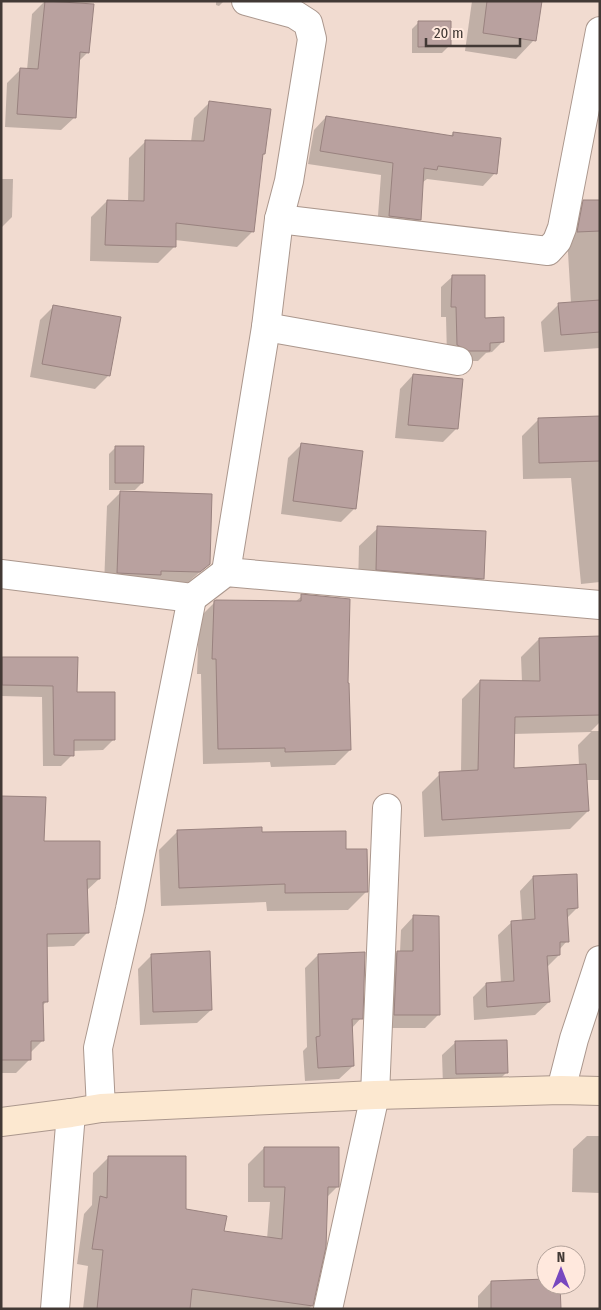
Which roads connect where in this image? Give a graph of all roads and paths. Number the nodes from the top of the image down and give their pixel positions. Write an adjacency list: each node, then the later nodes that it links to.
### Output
1 (246, 1): 2 (street)
2 (295, 8): 4 (street)
3 (600, 31): 4 (street)
4 (279, 219): 5 (street)
5 (266, 327): 6 (street); 7 (street)
6 (458, 361)
7 (226, 572): 9 (street); 10 (street)
8 (1, 574): 9 (street)
9 (192, 598): 16 (street)
10 (600, 605)
11 (387, 808): 15 (street)
12 (600, 960): 13 (street)
13 (561, 1090): 14 (main road); 15 (main road)
14 (600, 1092)
15 (375, 1095): 16 (main road); 20 (street)
16 (100, 1108): 17 (main road)
17 (71, 1113): 18 (main road); 19 (street)
18 (1, 1122)
19 (55, 1309)
20 (328, 1309)

